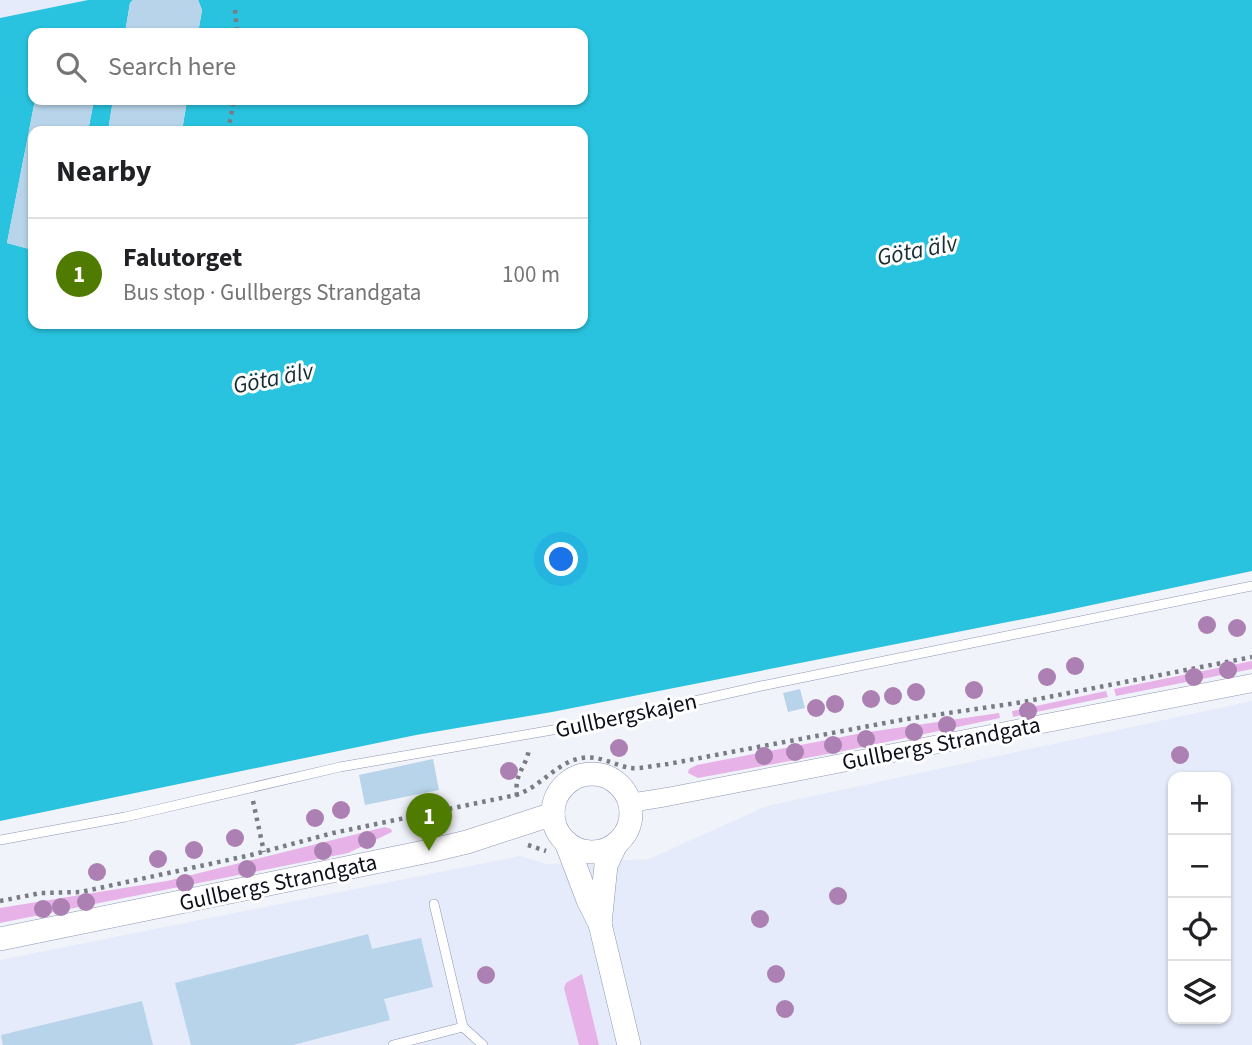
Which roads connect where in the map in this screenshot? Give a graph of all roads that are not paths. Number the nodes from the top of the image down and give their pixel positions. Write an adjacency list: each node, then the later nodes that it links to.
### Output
1 (1252, 586): 5 (lane, Gullbergskajen)
2 (1252, 682): 3 (street, Gullbergs Strandgata)
3 (630, 803): 4 (street); 6 (street)
4 (553, 814): 7 (street); 10 (street, Gullbergs Strandgata)
5 (0, 840)
6 (615, 844): 7 (street); 9 (street)
7 (559, 848): 9 (street)
8 (434, 904): 11 (lane)
9 (600, 924): 14 (street)
10 (0, 939)
11 (463, 1027): 12 (lane); 13 (lane)
12 (393, 1045)
13 (483, 1045)
14 (629, 1045)

